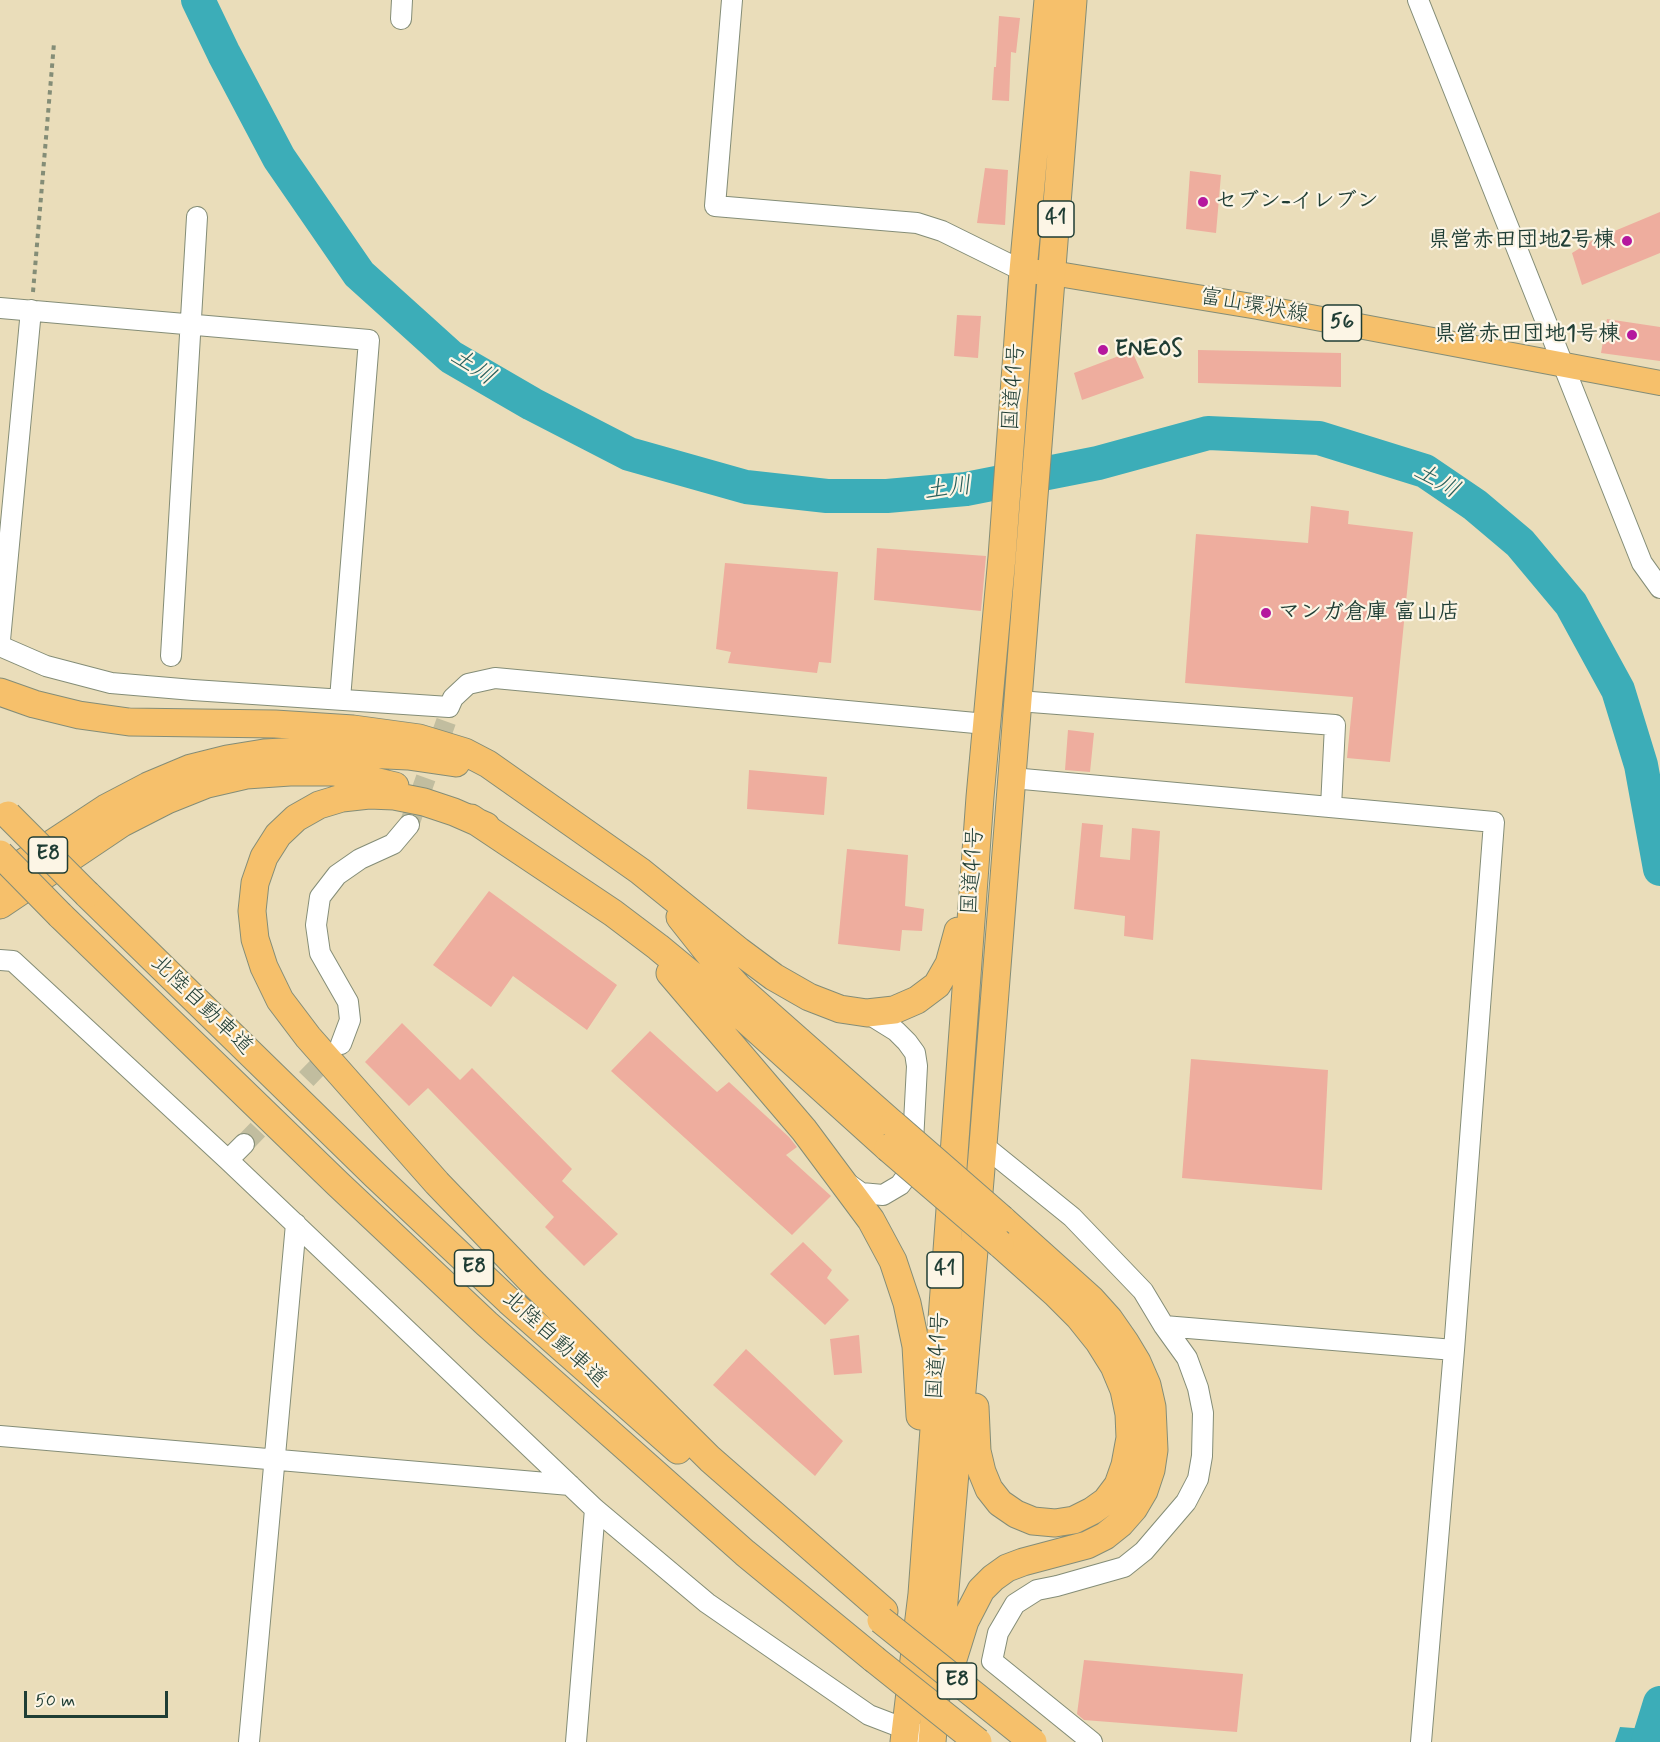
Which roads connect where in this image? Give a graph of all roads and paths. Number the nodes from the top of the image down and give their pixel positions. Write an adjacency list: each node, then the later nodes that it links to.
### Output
1 (732, 0): 7 (street)
2 (1048, 0): 7 (highway, 国道41号 / 41)
3 (1073, 0): 8 (highway, 国道41号 / 41)
4 (1418, 0): 12 (street)
5 (54, 43): 10 (path)
6 (196, 217): 11 (street)
7 (1023, 271): 8 (main road, 富山環状線 / 56); 21 (highway, 国道41号 / 41)
8 (1052, 273): 12 (main road, 富山環状線 / 56); 20 (highway, 国道41号 / 41)
9 (0, 308): 10 (street)
10 (31, 310): 11 (street); 15 (street)
11 (190, 324): 17 (street); 19 (street)
12 (1564, 365): 13 (main road, 富山環状線 / 56); 14 (street)
13 (1660, 383)
14 (1660, 588)
15 (0, 640)
16 (0, 646): 19 (street)
17 (171, 656)
18 (0, 692): 23 (highway)
19 (340, 699): 21 (street)
20 (1018, 701): 22 (highway, 国道41号 / 41); 25 (street)
21 (986, 724): 24 (highway, 国道41号 / 41)
22 (1012, 778): 25 (street); 40 (highway, 国道41号 / 41)
23 (511, 780): 30 (highway); 31 (highway)
24 (980, 797): 36 (highway); 51 (highway, 国道41号 / 41)
25 (1331, 807): 46 (street)
26 (4, 811): 52 (highway, 北陸自動車道 / E8, bridge)
27 (410, 825): 37 (street)
28 (486, 826): 32 (highway); 33 (highway); 52 (highway)
29 (0, 854): 34 (highway, 北陸自動車道 / E8, bridge)
30 (640, 871): 36 (highway); 38 (highway)
31 (0, 879): 34 (highway)
32 (0, 905)
33 (614, 913): 38 (highway); 42 (highway)
34 (53, 919): 57 (highway, 北陸自動車道 / E8, bridge)
35 (0, 960): 41 (street)
36 (867, 1013): 42 (street)
37 (340, 1044)
38 (890, 1136): 44 (highway, bridge)
39 (244, 1144): 41 (street)
40 (983, 1145): 44 (highway); 45 (street); 54 (highway, 国道41号 / 41)
41 (228, 1160): 43 (street)
42 (841, 1179): 51 (highway)
43 (296, 1224): 48 (street); 49 (street)
44 (1001, 1231): 54 (highway)
45 (1164, 1326): 46 (street); 59 (street)
46 (1455, 1350): 60 (street)
47 (0, 1436): 48 (street)
48 (275, 1460): 49 (street); 55 (street)
49 (570, 1485): 50 (street)
50 (596, 1509): 53 (street); 56 (street)
51 (922, 1594): 53 (highway, 国道41号 / 41)
52 (882, 1615): 58 (highway, 北陸自動車道 / E8, bridge)
53 (904, 1736): 54 (street)
54 (932, 1740)
55 (249, 1742)
56 (576, 1742)
57 (978, 1742)
58 (1033, 1742)
59 (1092, 1742)
60 (1421, 1742)

